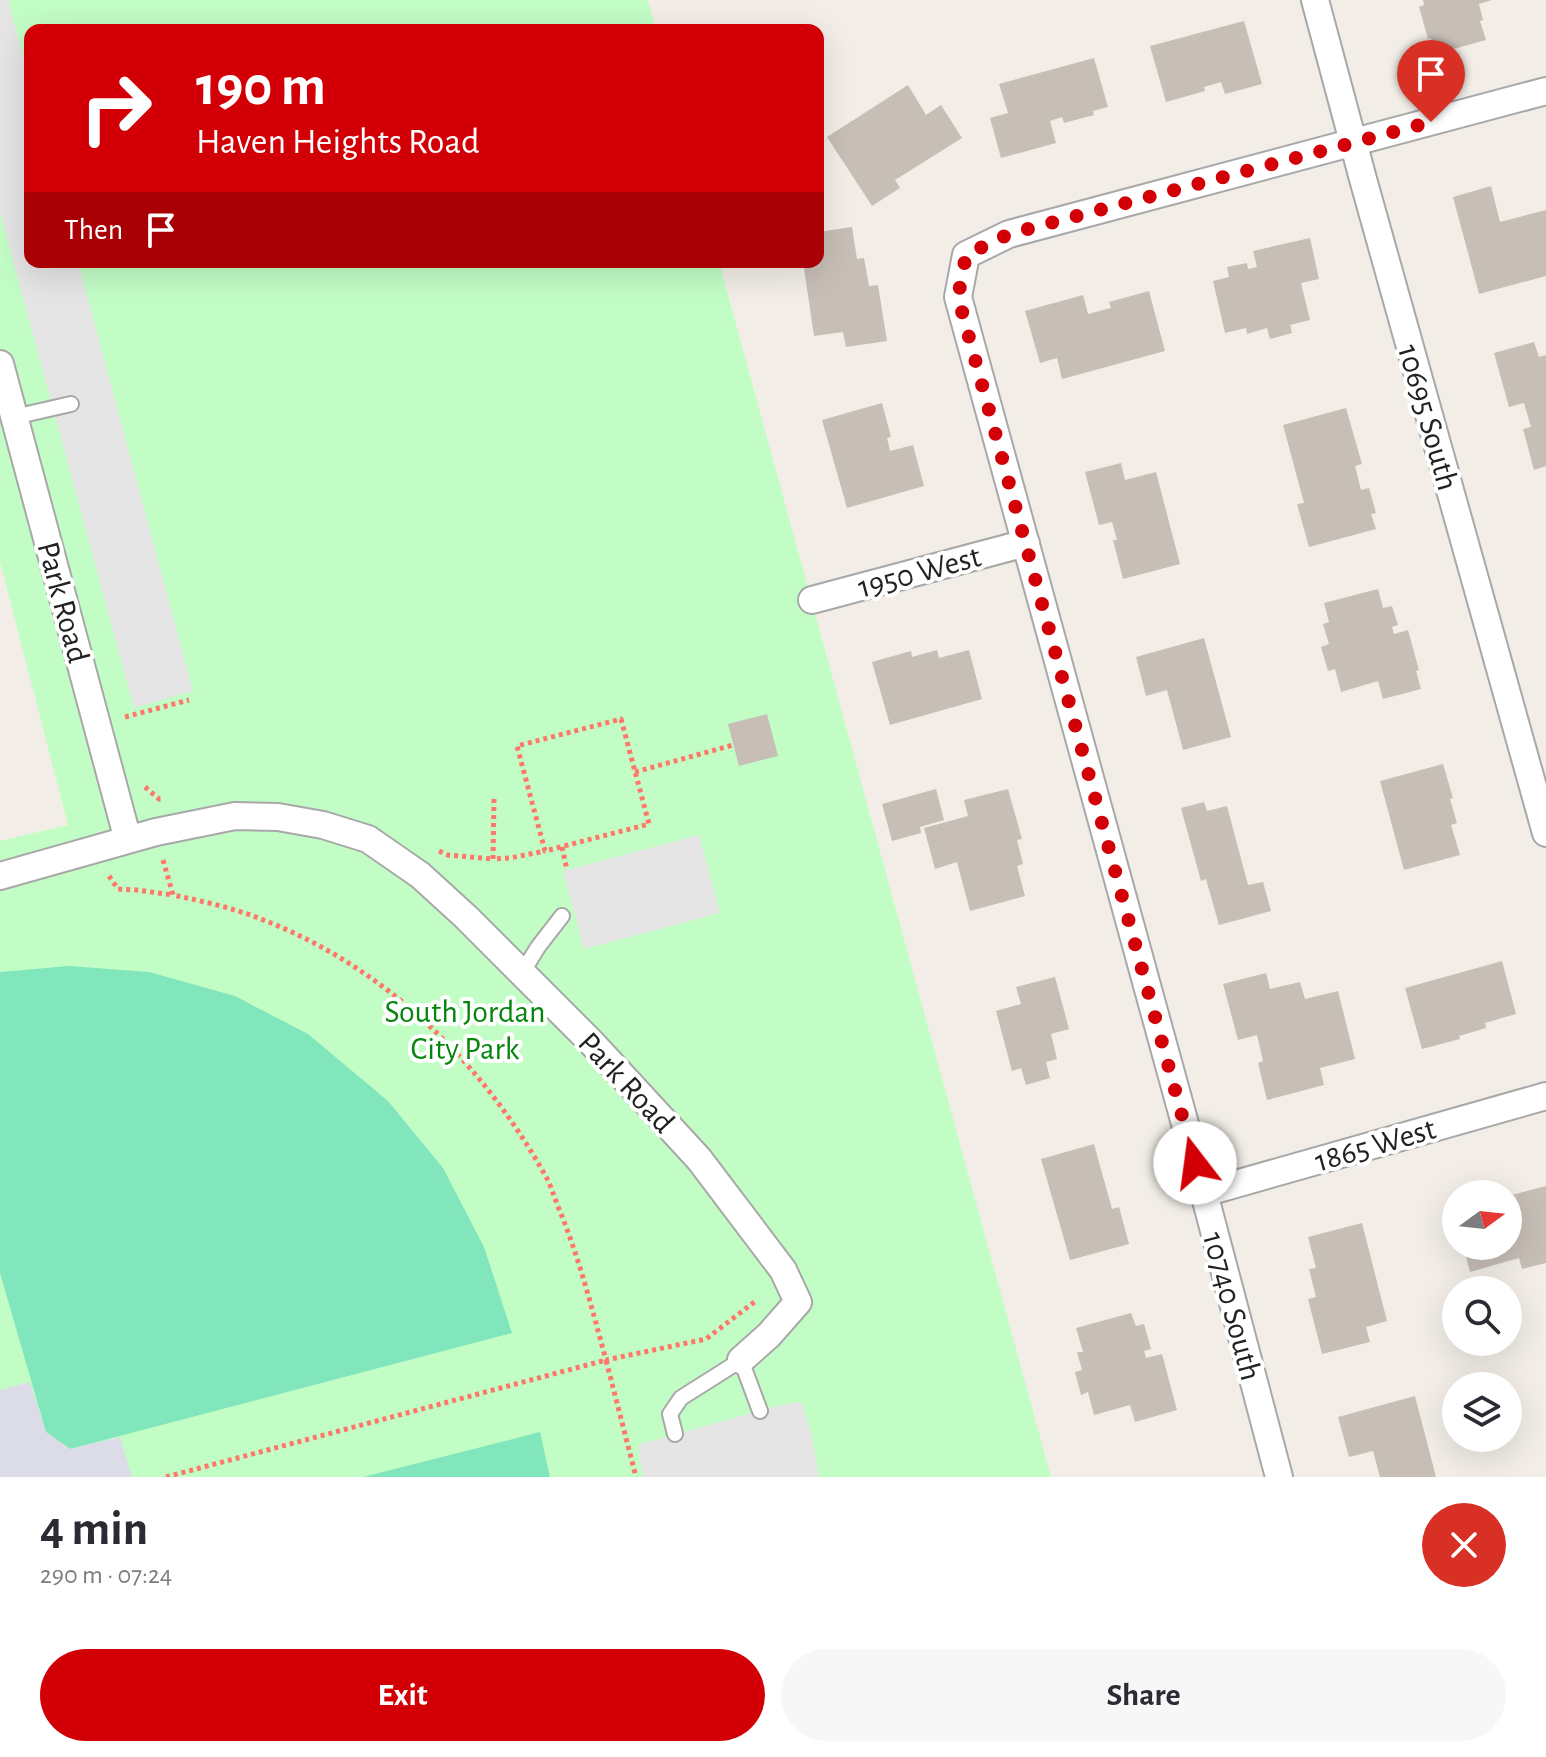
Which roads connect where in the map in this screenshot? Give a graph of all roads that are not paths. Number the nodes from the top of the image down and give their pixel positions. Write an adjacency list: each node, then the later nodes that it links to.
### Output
1 (1315, 0): 3 (street, 10695 South)
2 (1546, 91): 3 (street)
3 (1353, 143): 7 (street, 10740 South); 9 (street, 10695 South)
4 (0, 364): 6 (street, Park Road)
5 (71, 404): 6 (lane)
6 (14, 417): 10 (street, Park Road)
7 (1026, 543): 8 (street, 1950 West); 15 (street, 10740 South)
8 (812, 600)
9 (1546, 833)
10 (128, 840): 11 (street, Park Road); 13 (street, Park Road)
11 (0, 876)
12 (562, 916): 13 (lane)
13 (522, 973): 16 (street, Park Road)
14 (1546, 1096): 15 (street, 1865 West)
15 (1204, 1193): 19 (street, 10740 South)
16 (741, 1360): 17 (lane); 18 (lane)
17 (760, 1411)
18 (675, 1434)
19 (1279, 1477)

